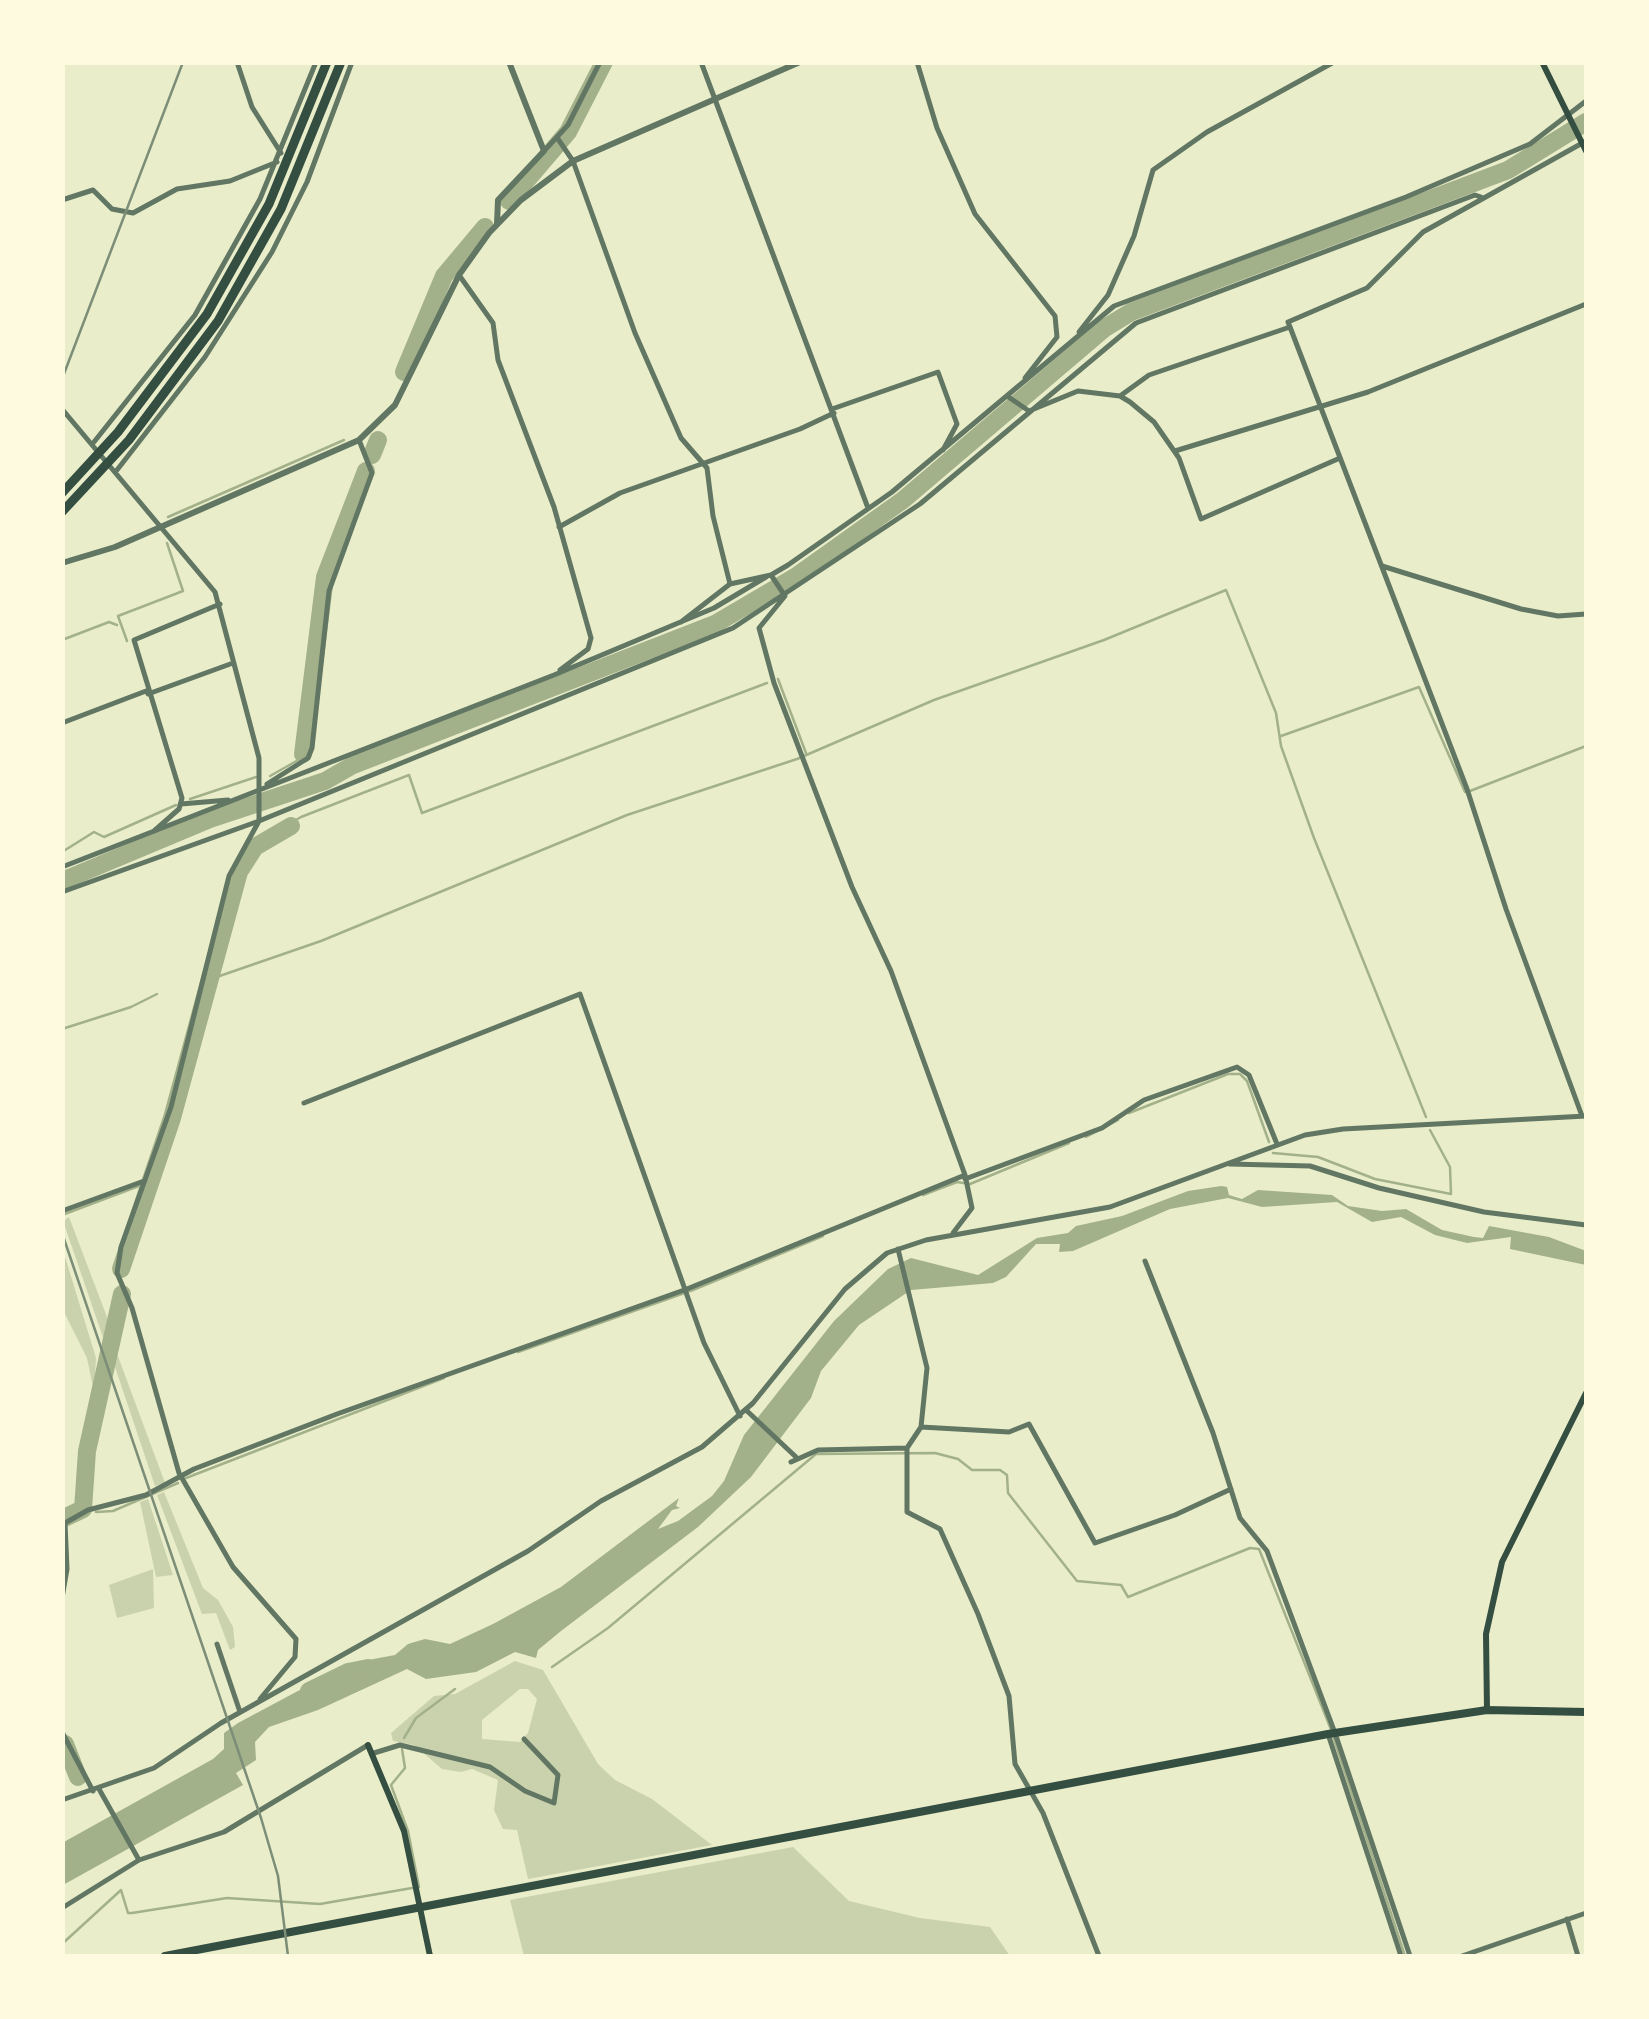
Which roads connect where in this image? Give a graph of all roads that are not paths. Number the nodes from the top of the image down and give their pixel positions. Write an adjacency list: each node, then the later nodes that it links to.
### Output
1 (237, 62): 19 (street)
2 (316, 62): 19 (street)
3 (327, 62): 43 (highway)
4 (342, 62): 45 (highway)
5 (352, 62): 42 (street)
6 (508, 62): 18 (street)
7 (600, 62): 16 (street)
8 (702, 62): 13 (street)
9 (800, 62): 13 (street)
10 (917, 62): 29 (street)
11 (1334, 62): 28 (street)
12 (1542, 62): 15 (main road)
13 (715, 98): 20 (street); 35 (street)
14 (1586, 101): 15 (street)
15 (1570, 117): 17 (main road); 28 (street)
16 (561, 141): 18 (street); 20 (street)
17 (1584, 144): 22 (street)
18 (544, 151): 24 (street)
19 (281, 153): 21 (street)
20 (573, 160): 24 (street); 41 (street)
21 (277, 162): 23 (street); 37 (street)
22 (1481, 197): 27 (street); 34 (street)
23 (62, 200)
24 (497, 225): 25 (street)
25 (459, 275): 36 (street); 47 (street)
26 (1586, 304): 32 (street)
27 (1290, 327): 30 (street); 32 (street)
28 (1074, 339): 29 (street)
29 (1024, 381): 31 (street)
30 (1120, 396): 34 (street); 38 (street)
31 (1009, 397): 34 (street); 39 (street)
32 (1318, 407): 38 (street); 40 (street)
33 (62, 409): 37 (street)
34 (1028, 410): 52 (street)
35 (833, 411): 39 (street); 41 (street); 44 (street)
36 (359, 440): 46 (street); 60 (street)
37 (94, 442): 42 (street)
38 (1174, 451): 40 (street)
39 (941, 454): 44 (street)
40 (1340, 458): 49 (street)
41 (704, 463): 47 (street); 51 (street)
42 (117, 470): 46 (street)
43 (62, 493)
44 (868, 508): 50 (street)
45 (62, 512)
46 (162, 526): 48 (street); 53 (street)
47 (559, 527): 57 (street)
48 (62, 563)
49 (1382, 566): 54 (street); 68 (street)
50 (771, 576): 51 (street); 52 (street); 55 (street)
51 (730, 584): 55 (street)
52 (783, 594): 63 (street); 72 (street)
53 (220, 604): 56 (street); 58 (street)
54 (1586, 614)
55 (681, 622): 57 (street)
56 (233, 662): 58 (street); 60 (street)
57 (554, 675): 60 (street)
58 (147, 693): 59 (street); 62 (street)
59 (62, 723)
60 (261, 791): 61 (street); 63 (street)
61 (232, 800): 62 (street); 64 (street)
62 (182, 804): 64 (street)
63 (259, 817): 66 (street); 71 (street)
64 (154, 831): 65 (street)
65 (62, 867)
66 (62, 892)
67 (304, 1103): 78 (street)
68 (1585, 1116): 69 (street)
69 (1277, 1144): 70 (street); 72 (street)
70 (1227, 1163): 74 (street); 75 (street)
71 (144, 1180): 73 (street); 84 (street)
72 (965, 1180): 75 (street); 78 (street)
73 (62, 1212)
74 (1586, 1226)
75 (952, 1234): 76 (street)
76 (898, 1251): 80 (street); 82 (street)
77 (1145, 1261): 85 (street)
78 (688, 1291): 81 (street); 84 (street)
79 (1586, 1394): 89 (main road)
80 (748, 1412): 81 (street); 83 (street)
81 (740, 1416): 88 (street)
82 (922, 1426): 83 (street); 85 (street)
83 (907, 1451): 99 (street)
84 (181, 1477): 86 (street); 88 (street)
85 (1231, 1489): 93 (street)
86 (62, 1598)
87 (217, 1644): 90 (street)
88 (258, 1702): 90 (street)
89 (1487, 1710): 91 (highway); 93 (highway)
90 (240, 1712): 98 (street)
91 (1586, 1712)
92 (62, 1732): 95 (street)
93 (1332, 1734): 99 (highway); 109 (street); 110 (street)
94 (524, 1738): 97 (street)
95 (64, 1742): 98 (street)
96 (368, 1745): 97 (main road); 101 (street)
97 (374, 1753): 103 (main road)
98 (96, 1790): 100 (street); 101 (street)
99 (1032, 1791): 103 (highway); 108 (street)
100 (62, 1800)
101 (138, 1858): 102 (street)
102 (62, 1908)
103 (422, 1908): 106 (highway); 107 (main road)
104 (1586, 1913): 105 (street)
105 (1568, 1919): 111 (street); 112 (street)
106 (164, 1956)
107 (430, 1956)
108 (1099, 1956)
109 (1401, 1956)
110 (1410, 1956)
111 (1462, 1956)
112 (1578, 1956)

